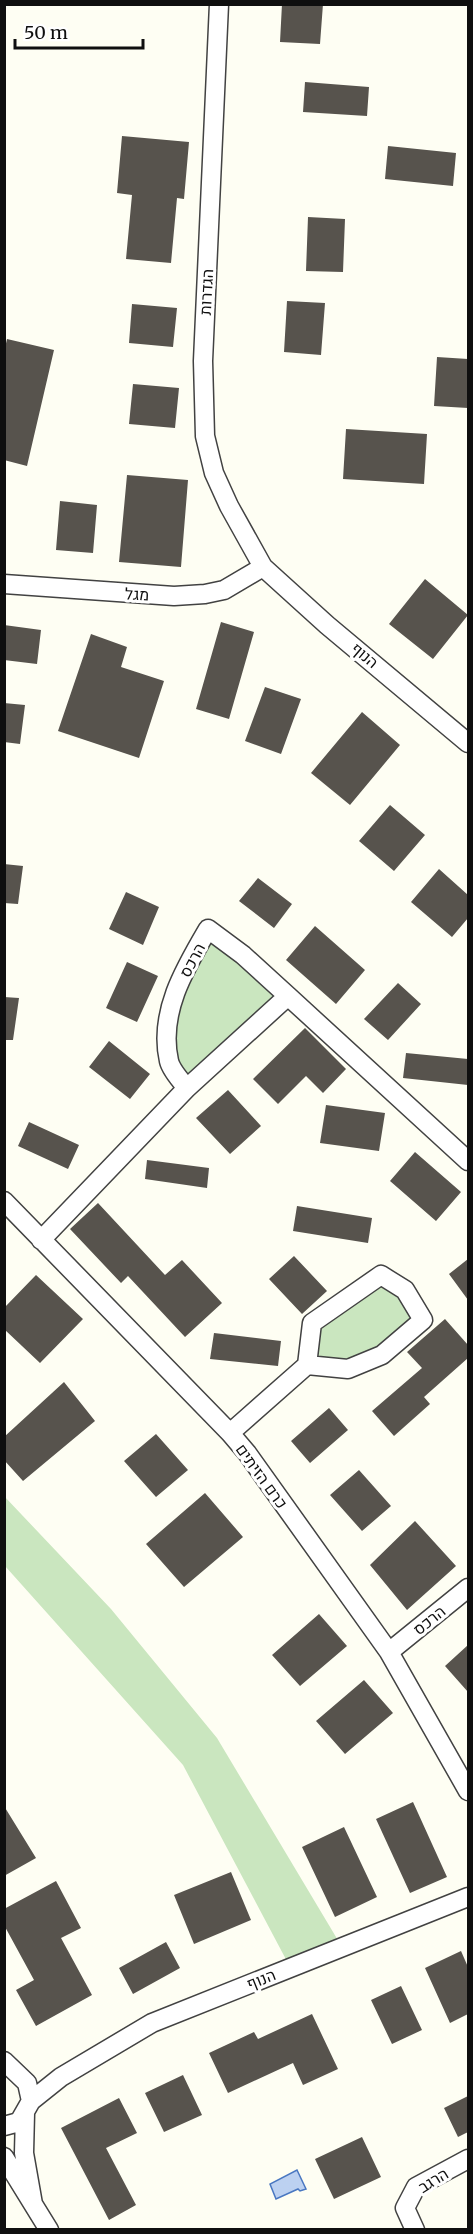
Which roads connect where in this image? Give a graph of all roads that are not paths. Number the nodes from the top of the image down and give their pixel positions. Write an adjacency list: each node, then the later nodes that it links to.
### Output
1 (219, 4): 2 (street, הגדרות)
2 (263, 567): 3 (street, מגל); 4 (street, הנוף)
3 (4, 584)
4 (468, 743)
5 (288, 996): 6 (street); 6 (street, הרכס); 7 (street, הרכס)
6 (187, 1088): 9 (street)
7 (468, 1161)
8 (4, 1201): 9 (street, כרם הזיתים)
9 (41, 1240): 11 (street, כרם הזיתים)
10 (307, 1365): 10 (street); 11 (street)
11 (230, 1433): 13 (street, כרם הזיתים)
12 (468, 1588): 13 (street, הרכס)
13 (389, 1652): 14 (street, כרם הזיתים)
14 (468, 1791)
15 (468, 1898): 18 (street, הנוף)
16 (4, 2061): 17 (street)
17 (21, 2076): 18 (street, הנוף); 19 (street)
18 (61, 2077): 19 (street, הנוף)
19 (28, 2107): 20 (street, הנוף); 23 (street)
20 (4, 2126)
21 (4, 2157): 23 (street)
22 (468, 2159): 25 (street, הרגב)
23 (33, 2204): 24 (street)
24 (48, 2229)
25 (415, 2229)

